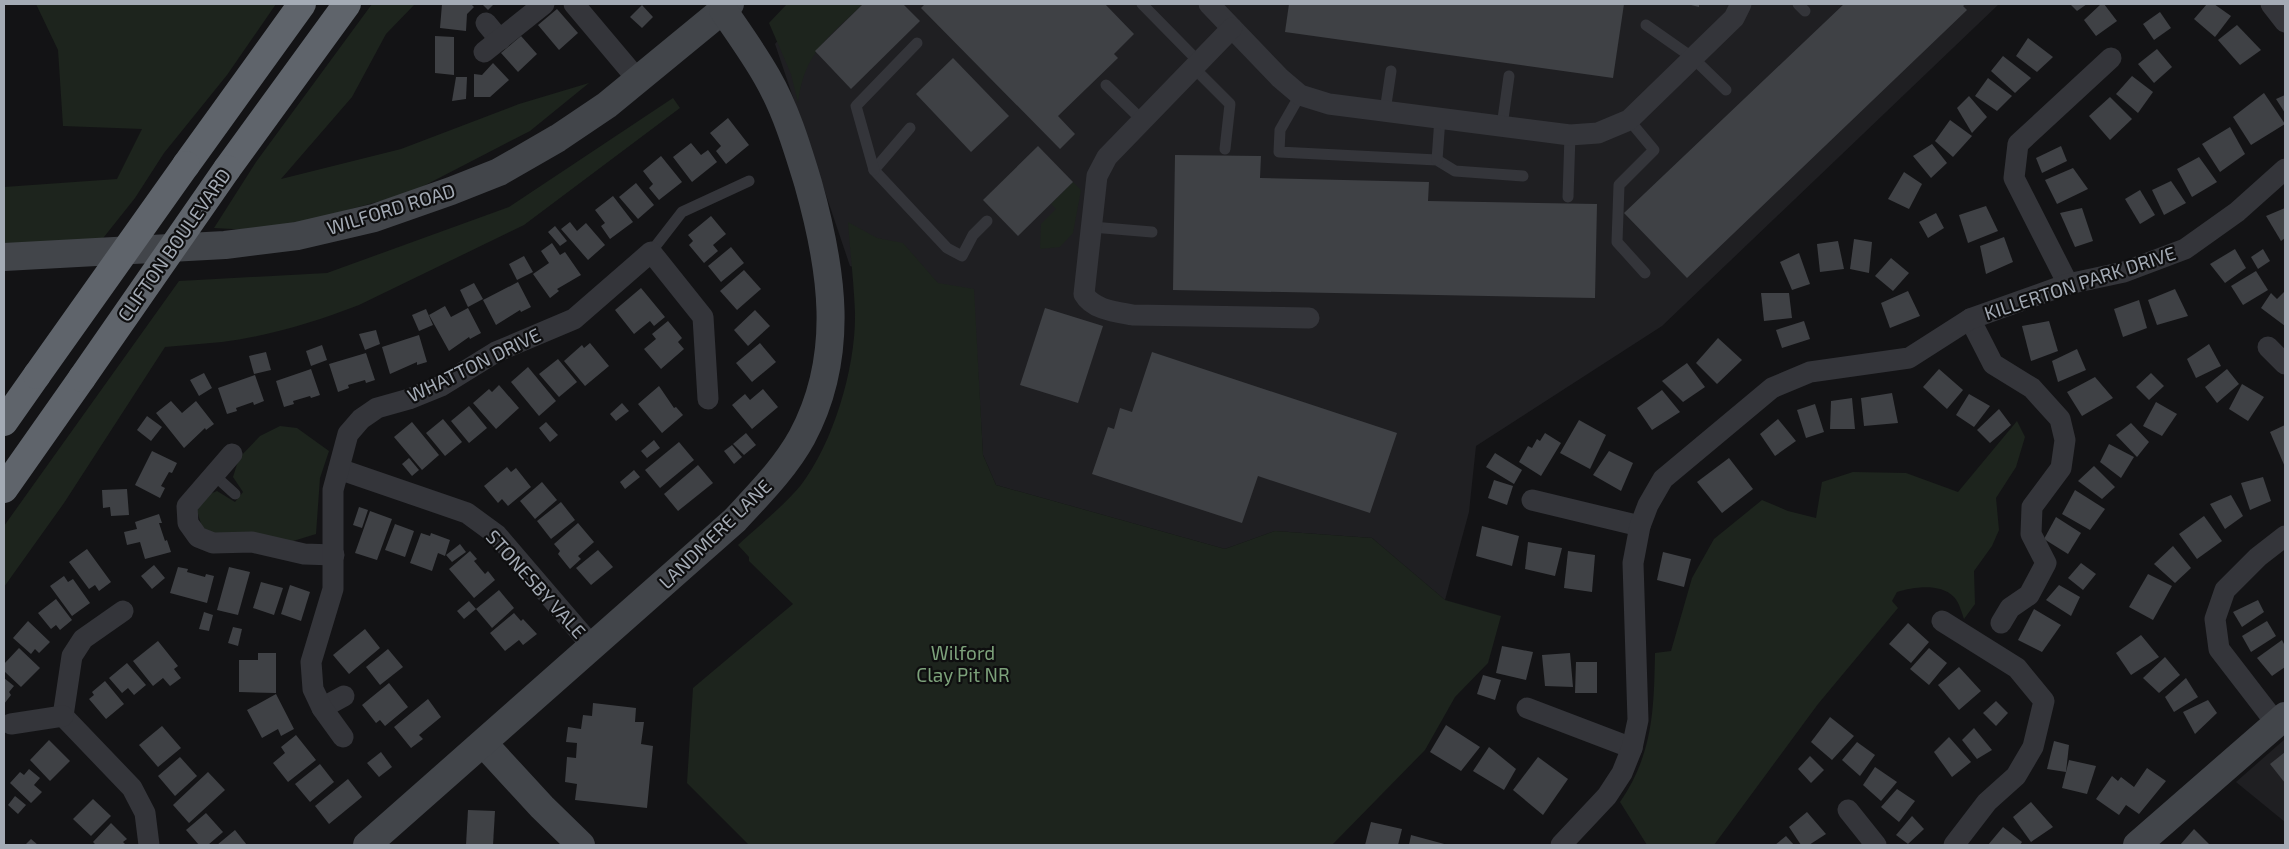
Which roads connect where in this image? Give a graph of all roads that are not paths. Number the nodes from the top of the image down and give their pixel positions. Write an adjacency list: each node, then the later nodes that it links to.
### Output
1 (302, 4): 50 (highway, CLIFTON BOULEVARD, bridge)
2 (347, 4): 54 (highway, CLIFTON BOULEVARD, bridge)
3 (544, 4): 13 (street)
4 (574, 4): 20 (street)
5 (1142, 4): 17 (lane)
6 (1209, 4): 12 (street)
7 (1741, 4): 15 (street)
8 (2271, 4): 10 (street)
9 (726, 7): 20 (street, WILFORD ROAD); 63 (street, LANDMERE LANE)
10 (2285, 22)
11 (1646, 25): 15 (lane)
12 (1232, 28): 17 (street); 23 (street)
13 (490, 38)
14 (917, 42): 34 (lane)
15 (1693, 58): 22 (lane); 27 (street)
16 (2111, 58): 44 (street)
17 (1196, 65): 26 (street); 31 (lane)
18 (1391, 71): 24 (lane)
19 (1509, 76): 28 (lane)
20 (638, 80): 42 (street, WILFORD ROAD)
21 (1106, 85): 26 (lane)
22 (1726, 90)
23 (1300, 95): 24 (street); 32 (lane)
24 (1385, 111): 25 (street)
25 (1440, 118): 28 (street); 32 (lane)
26 (1142, 120): 39 (street)
27 (1628, 120): 30 (street); 43 (lane)
28 (1502, 126): 30 (street)
29 (910, 128): 34 (lane)
30 (1570, 135): 37 (lane)
31 (1225, 149)
32 (1437, 160): 35 (lane)
33 (2285, 169): 44 (street, KILLERTON PARK DRIVE)
34 (874, 170): 38 (lane)
35 (1523, 176)
36 (749, 181): 41 (lane)
37 (1568, 197)
38 (987, 221)
39 (1092, 227): 40 (lane); 45 (street)
40 (1152, 232)
41 (651, 252): 49 (street); 52 (street, WHATTON DRIVE)
42 (4, 258)
43 (1644, 273)
44 (2068, 284): 46 (street, KILLERTON PARK DRIVE)
45 (1309, 318)
46 (1970, 319): 57 (street, KILLERTON PARK DRIVE); 62 (street)
47 (2268, 347): 48 (street)
48 (2285, 364)
49 (708, 399)
50 (4, 422)
51 (232, 454): 53 (street)
52 (339, 469): 59 (street, WHATTON DRIVE); 63 (street, STONESBY VALE)
53 (214, 475): 55 (lane); 59 (street)
54 (4, 489)
55 (235, 494)
56 (1532, 500): 57 (street)
57 (1640, 526): 72 (street, KILLERTON PARK DRIVE)
58 (2285, 536): 68 (street)
59 (334, 555): 65 (street, WHATTON DRIVE)
60 (123, 611): 67 (street)
61 (1942, 621): 80 (street)
62 (2001, 624)
63 (593, 647): 71 (street, LANDMERE LANE)
64 (344, 696): 65 (street)
65 (322, 708): 70 (street, WHATTON DRIVE)
66 (1527, 708): 72 (street)
67 (63, 716): 69 (street); 75 (street)
68 (2281, 719): 74 (street)
69 (11, 724)
70 (343, 737)
71 (484, 744): 76 (street, LANDMERE LANE); 77 (street)
72 (1632, 748): 78 (street, KILLERTON PARK DRIVE)
73 (1848, 810): 79 (street)
74 (2141, 844)
75 (148, 845)
76 (367, 845)
77 (581, 845)
78 (1561, 845)
79 (1876, 845)
80 (1954, 845)

